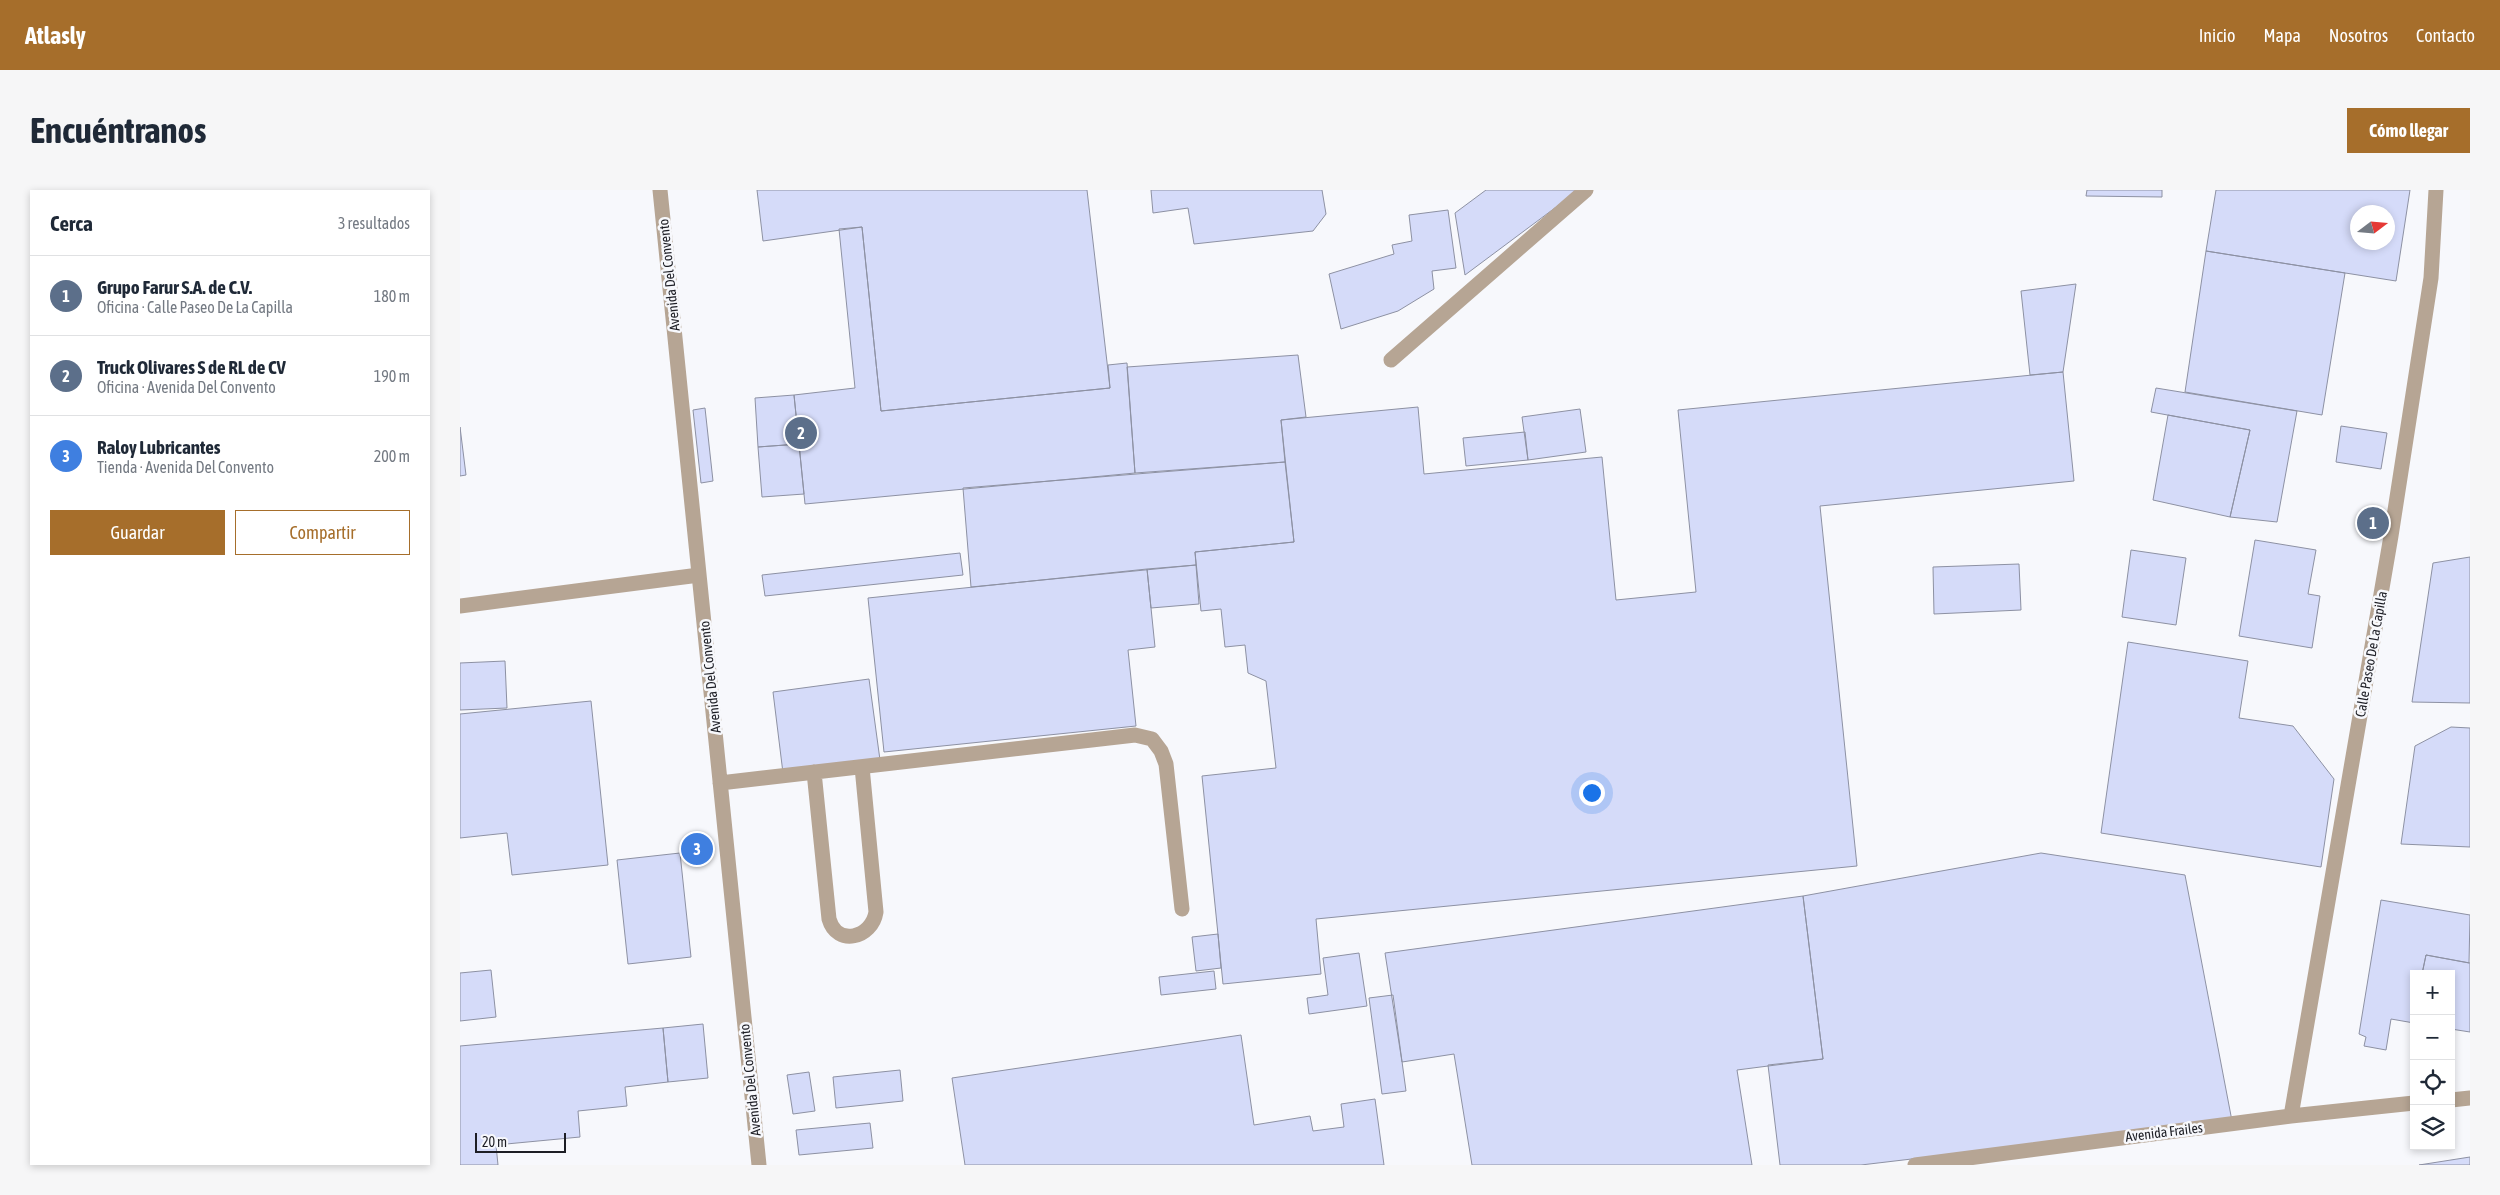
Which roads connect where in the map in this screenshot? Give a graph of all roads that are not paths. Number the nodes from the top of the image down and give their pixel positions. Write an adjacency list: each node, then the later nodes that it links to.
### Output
1 (660, 190): 5 (street, Avenida Del Convento)
2 (1586, 190): 4 (street)
3 (2436, 190): 14 (street, Calle Paseo De La Capilla)
4 (1391, 360)
5 (700, 575): 6 (street); 9 (street, Avenida Del Convento)
6 (460, 606)
7 (862, 767): 8 (street); 8 (street); 10 (street)
8 (814, 772): 9 (street)
9 (720, 783): 15 (street, Avenida Del Convento)
10 (1182, 909)
11 (2470, 1098): 12 (street)
12 (2455, 1100)
13 (2410, 1103): 14 (street, Avenida Frailes)
14 (2291, 1116): 16 (street, Avenida Frailes)
15 (759, 1165)
16 (1915, 1165)

